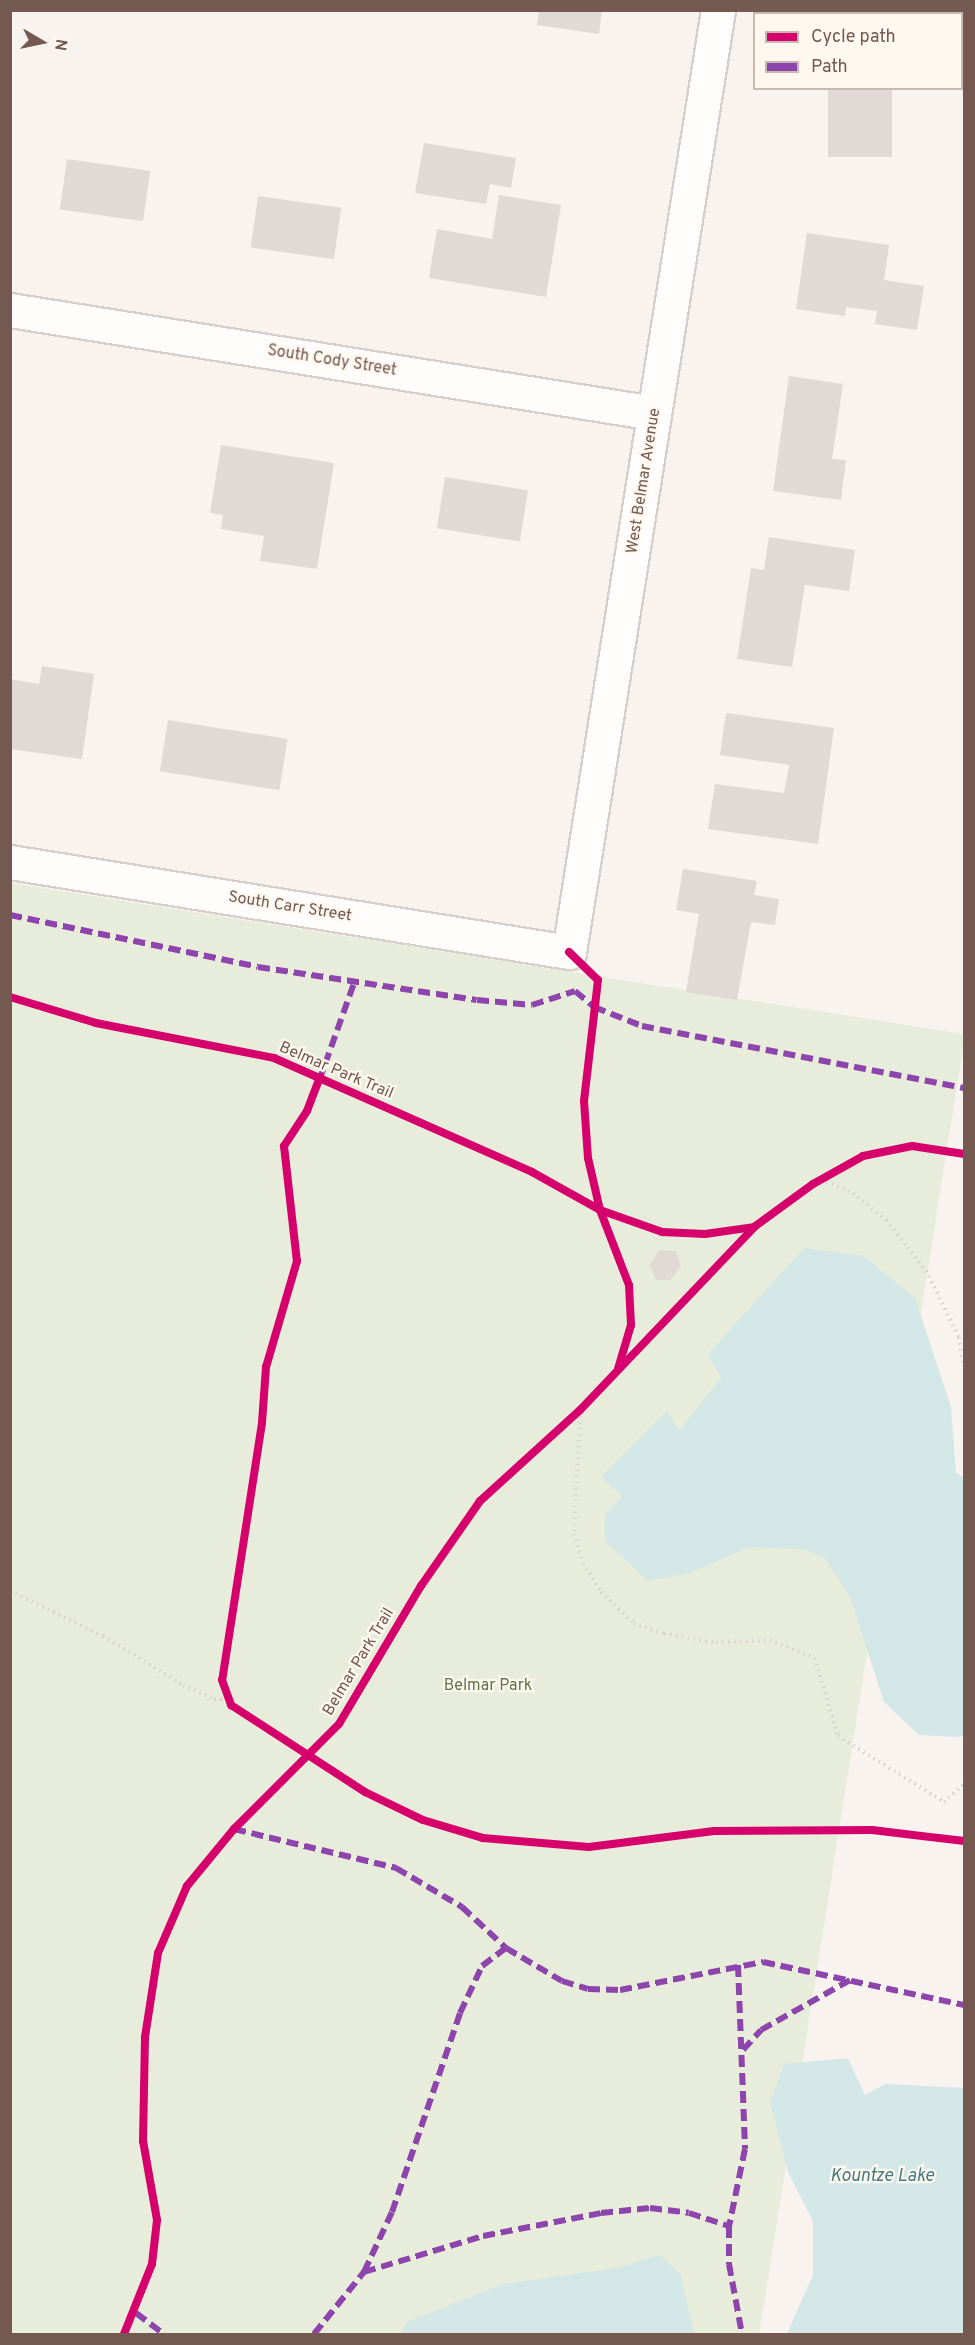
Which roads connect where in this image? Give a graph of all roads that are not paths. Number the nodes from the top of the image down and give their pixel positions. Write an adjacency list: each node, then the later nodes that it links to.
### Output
1 (718, 10): 3 (street, West Belmar Avenue)
2 (10, 310): 3 (street, South Cody Street)
3 (654, 413): 5 (street, West Belmar Avenue)
4 (10, 862): 5 (street, South Carr Street)
5 (570, 952)

